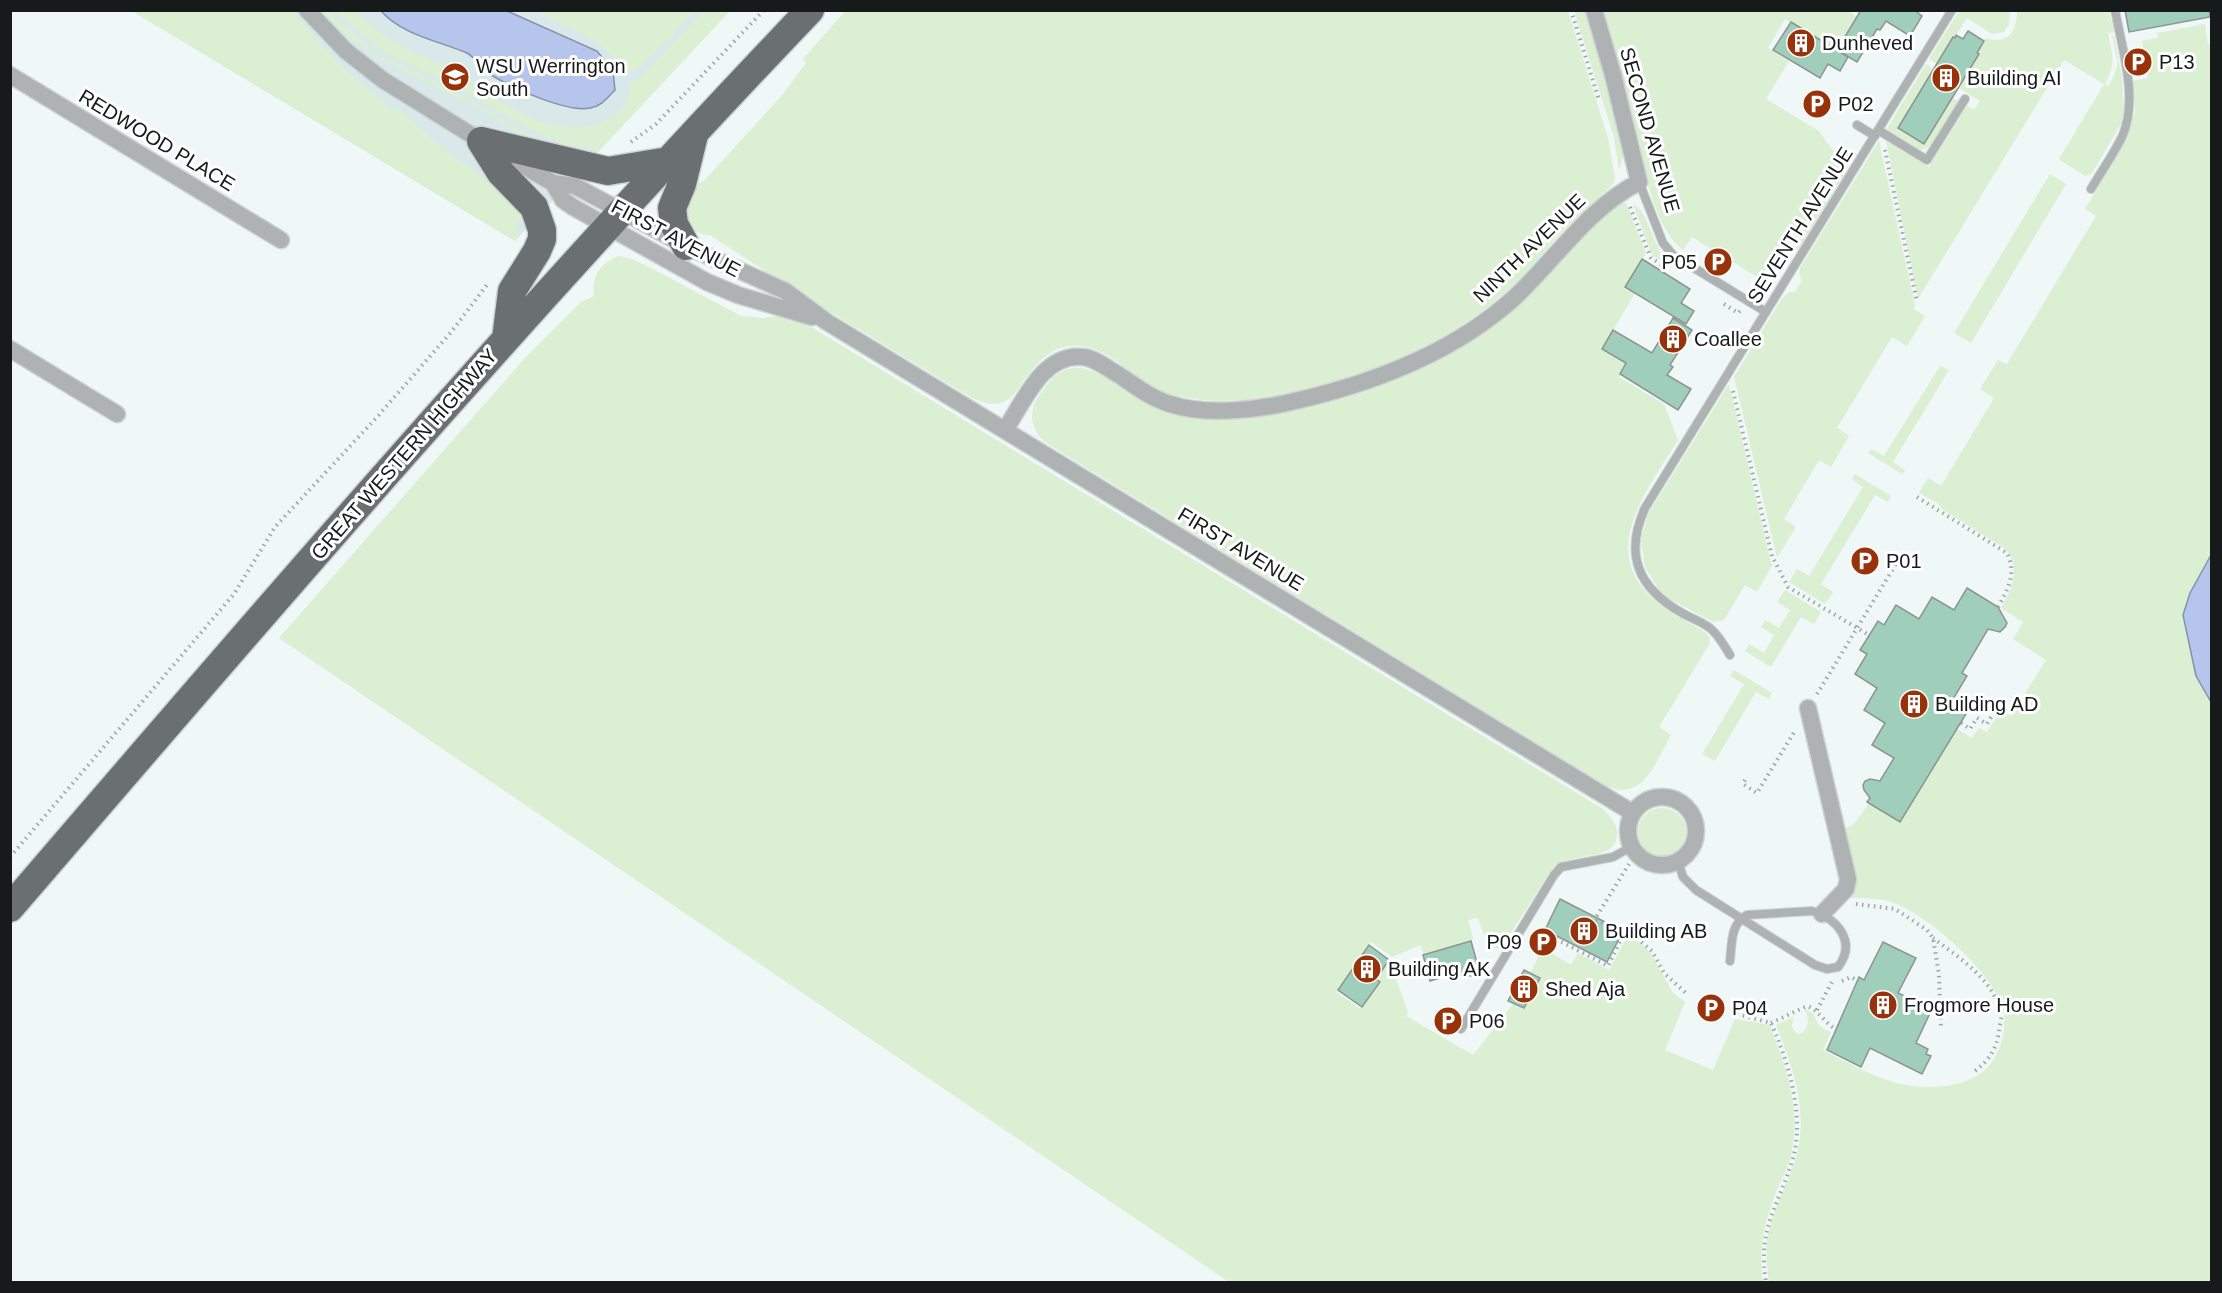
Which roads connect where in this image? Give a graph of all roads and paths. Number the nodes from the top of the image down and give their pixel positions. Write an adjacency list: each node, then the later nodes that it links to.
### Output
1 (307, 10): 12 (street, FIRST AVENUE)
2 (764, 10): 13 (path)
3 (810, 10): 10 (highway, GREAT WESTERN HIGHWAY)
4 (1594, 10): 15 (street, SECOND AVENUE)
5 (1952, 10): 11 (lane, SEVENTH AVENUE)
6 (2115, 10): 16 (lane)
7 (10, 75): 18 (street, REDWOOD PLACE)
8 (1965, 99): 11 (lane)
9 (1857, 126): 11 (lane)
10 (695, 130): 14 (highway, GREAT WESTERN HIGHWAY); 19 (highway)
11 (1876, 133): 21 (path); 22 (lane, SEVENTH AVENUE)
12 (481, 141): 14 (highway); 17 (street, FIRST AVENUE); 24 (highway)
13 (621, 148)
14 (668, 160): 17 (highway, GREAT WESTERN HIGHWAY)
15 (1639, 182): 22 (lane, SECOND AVENUE); 28 (street, NINTH AVENUE)
16 (2091, 189)
17 (614, 219): 19 (street, FIRST AVENUE); 23 (street, FIRST AVENUE); 24 (highway, GREAT WESTERN HIGHWAY)
18 (281, 240)
19 (686, 246): 23 (street, FIRST AVENUE)
20 (490, 281): 41 (path)
21 (1917, 302)
22 (1766, 312): 26 (lane, SEVENTH AVENUE)
23 (827, 322): 28 (street, FIRST AVENUE)
24 (506, 339): 44 (highway, GREAT WESTERN HIGHWAY)
25 (10, 349): 27 (street)
26 (1729, 373): 32 (path); 34 (lane, SEVENTH AVENUE)
27 (117, 414)
28 (1005, 430): 39 (street, FIRST AVENUE)
29 (1917, 497): 31 (path)
30 (1900, 552): 32 (path)
31 (1998, 607)
32 (1857, 628): 33 (path); 35 (path)
33 (1869, 635)
34 (1731, 655)
35 (1809, 708): 38 (path); 45 (street)
36 (2009, 711): 37 (path)
37 (1961, 723)
38 (1745, 780)
39 (1633, 813): 40 (street); 42 (street)
40 (1633, 850): 42 (street); 47 (path); 56 (lane)
41 (10, 857)
42 (1678, 861): 46 (lane)
43 (1846, 903): 48 (path)
44 (10, 908)
45 (1822, 914): 46 (lane); 46 (lane)
46 (1739, 919): 50 (lane)
47 (1624, 934): 49 (path); 52 (path)
48 (1933, 938): 58 (path); 59 (path)
49 (1556, 939)
50 (1730, 961)
51 (1858, 981): 53 (path)
52 (1688, 995)
53 (1817, 1010): 55 (path); 57 (path)
54 (1737, 1014): 55 (path)
55 (1771, 1023): 60 (path)
56 (1461, 1029)
57 (1836, 1029)
58 (1941, 1029)
59 (1972, 1073)
60 (1766, 1282)

